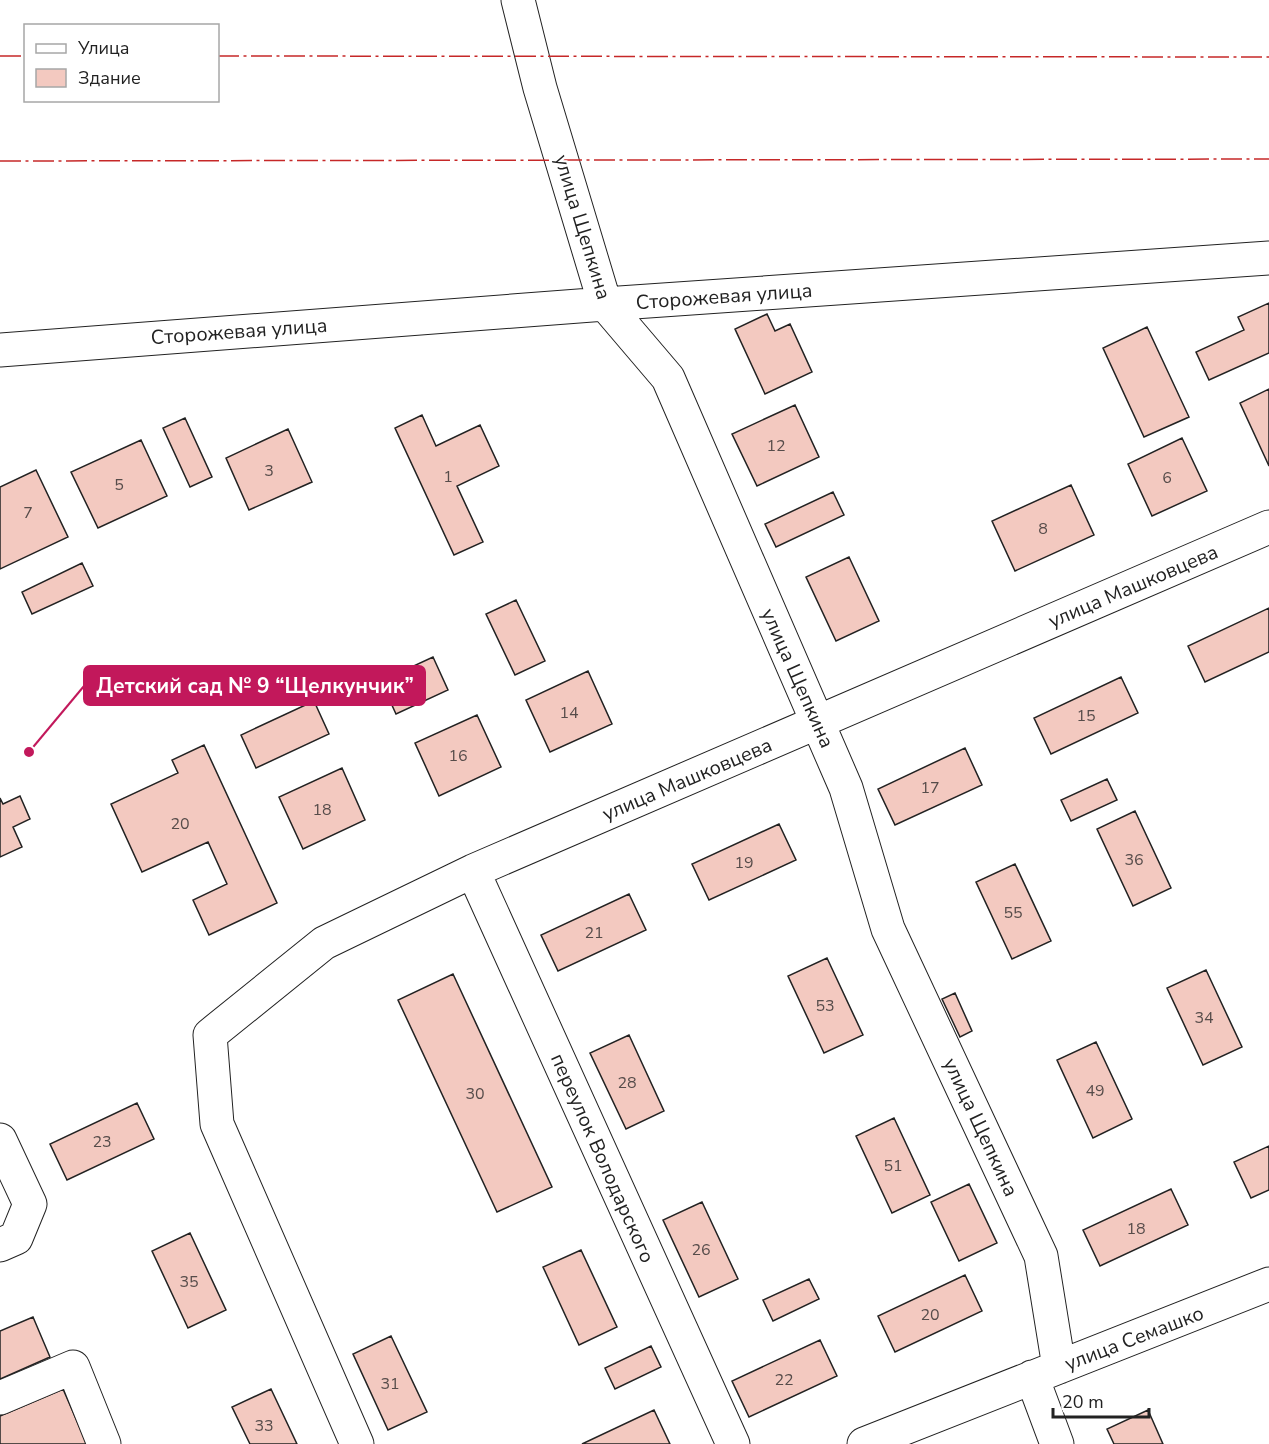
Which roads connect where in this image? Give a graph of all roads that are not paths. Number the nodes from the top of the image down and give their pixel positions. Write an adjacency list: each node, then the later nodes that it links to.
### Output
1 (518, 0): 3 (street, улица Щепкина)
2 (1269, 258): 3 (street, Сторожевая улица)
3 (605, 304): 4 (street, Сторожевая улица); 6 (street, улица Щепкина)
4 (0, 350)
5 (1269, 527): 6 (street, улица Машковцева)
6 (818, 723): 7 (street, улица Машковцева); 11 (street, улица Щепкина)
7 (473, 871): 14 (street, улица Машковцева); 15 (street, переулок Володарского)
8 (0, 1140): 9 (street)
9 (0, 1245)
10 (1269, 1284): 11 (street, улица Семашко)
11 (1045, 1372): 16 (street, улица Семашко); 17 (street, улица Щепкина)
12 (0, 1398): 13 (street)
13 (104, 1444)
14 (357, 1444)
15 (733, 1444)
16 (864, 1444)
17 (1057, 1444)

